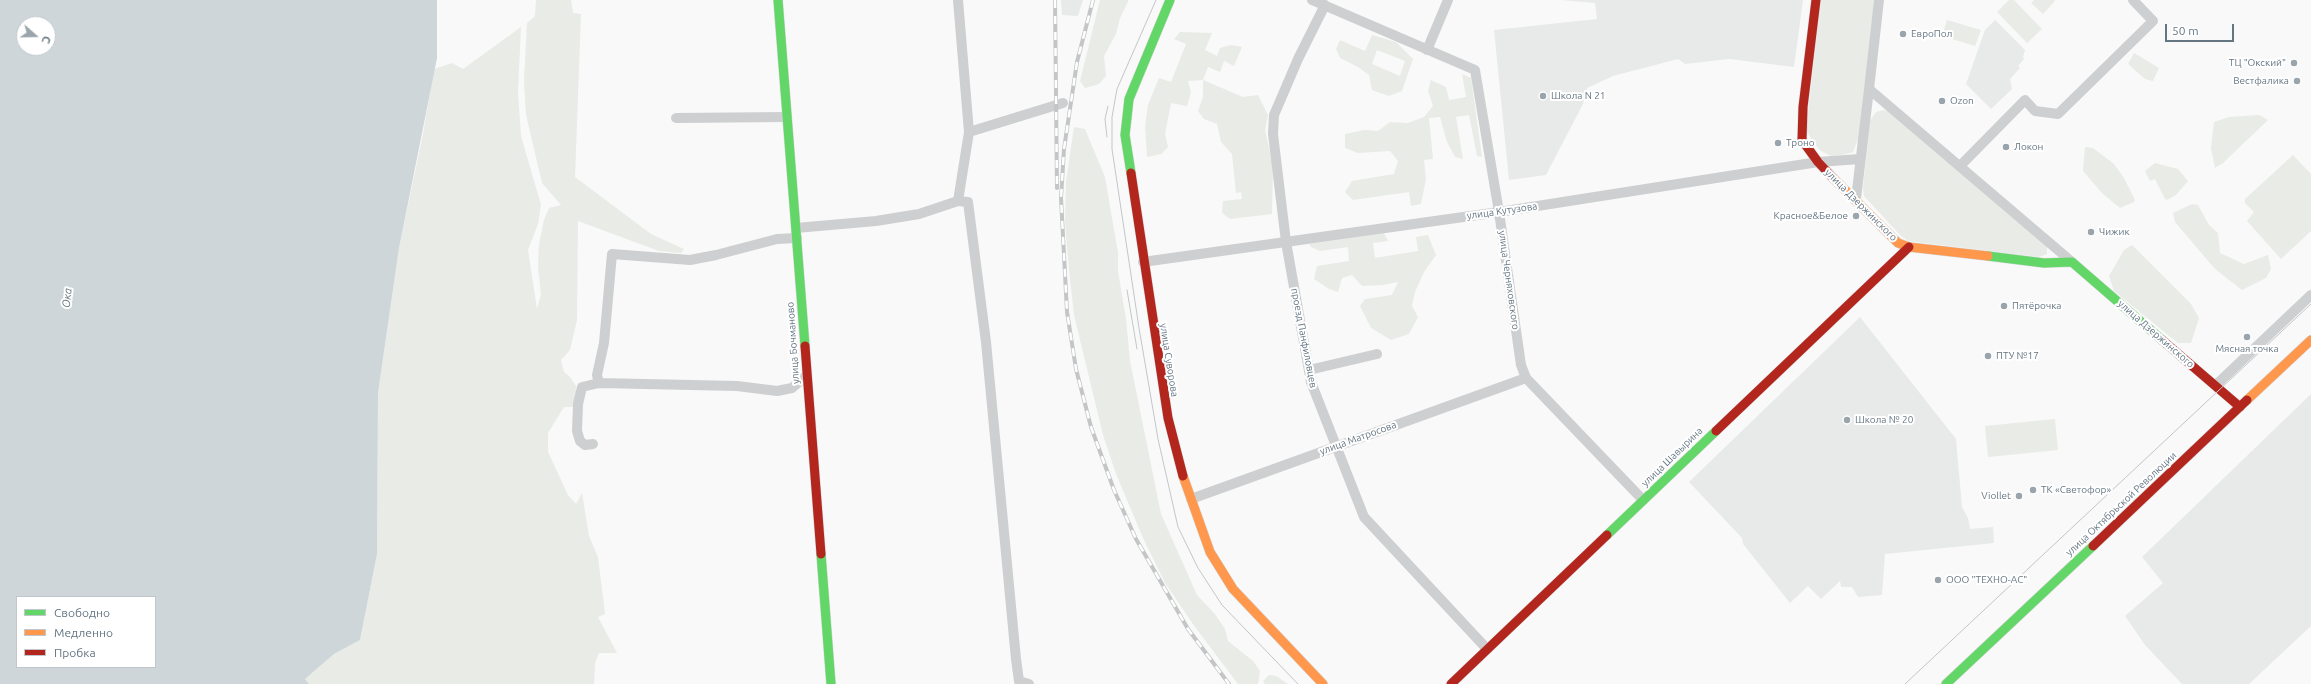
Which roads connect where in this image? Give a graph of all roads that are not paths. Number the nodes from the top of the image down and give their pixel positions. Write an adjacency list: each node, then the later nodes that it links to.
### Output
1 (778, 0): 13 (street, улица Бочманово)
2 (958, 0): 15 (street)
3 (1170, 0): 25 (street, улица Суворова)
4 (1312, 0): 9 (street, улица Черняховского)
5 (1448, 0): 10 (street)
6 (1816, 0): 17 (street, улица Дзержинского)
7 (1879, 0): 11 (street)
8 (2132, 0): 18 (street)
9 (1325, 5): 10 (street, улица Черняховского); 23 (street, проезд Панфиловцев)
10 (1427, 50): 21 (street, улица Черняховского)
11 (1869, 89): 16 (street); 18 (street, улица Дзержинского)
12 (1063, 103): 15 (street)
13 (787, 117): 14 (street); 22 (street, улица Бочманово)
14 (676, 118)
15 (969, 132): 20 (street)
16 (1860, 159): 17 (street, улица Кутузова); 19 (street)
17 (1818, 162): 19 (street, улица Дзержинского); 21 (street, улица Кутузова)
18 (1960, 166): 26 (street, улица Дзержинского)
19 (1856, 199): 24 (street, улица Дзержинского)
20 (958, 201): 22 (street); 42 (street)
21 (1499, 212): 23 (street, улица Кутузова); 32 (street, улица Черняховского)
22 (796, 233): 31 (street, улица Бочманово); 33 (street)
23 (1286, 242): 25 (street, улица Кутузова); 30 (street, проезд Панфиловцев)
24 (1909, 247): 26 (street, улица Дзержинского); 39 (street, улица Шавырина)
25 (1143, 262): 38 (street, улица Суворова)
26 (2072, 262): 34 (street, улица Дзержинского)
27 (2311, 295): 34 (street)
28 (2311, 340): 35 (street, улица Октябрьской Революции)
29 (1378, 354): 30 (street)
30 (1309, 370): 37 (street, проезд Панфиловцев)
31 (807, 375): 33 (street); 41 (street, улица Бочманово)
32 (1526, 378): 37 (street, улица Матросова); 39 (street, улица Черняховского)
33 (599, 383): 36 (street)
34 (2216, 385): 35 (street, улица Дзержинского)
35 (2240, 407): 45 (street, улица Октябрьской Революции)
36 (593, 444)
37 (1336, 446): 38 (street, улица Матросова); 40 (street, проезд Панфиловцев)
38 (1191, 499): 43 (street, улица Суворова)
39 (1644, 500): 40 (street, улица Шавырина)
40 (1487, 649): 44 (street, улица Шавырина)
41 (831, 684)
42 (1029, 684)
43 (1323, 684)
44 (1451, 684)
45 (1946, 684)

